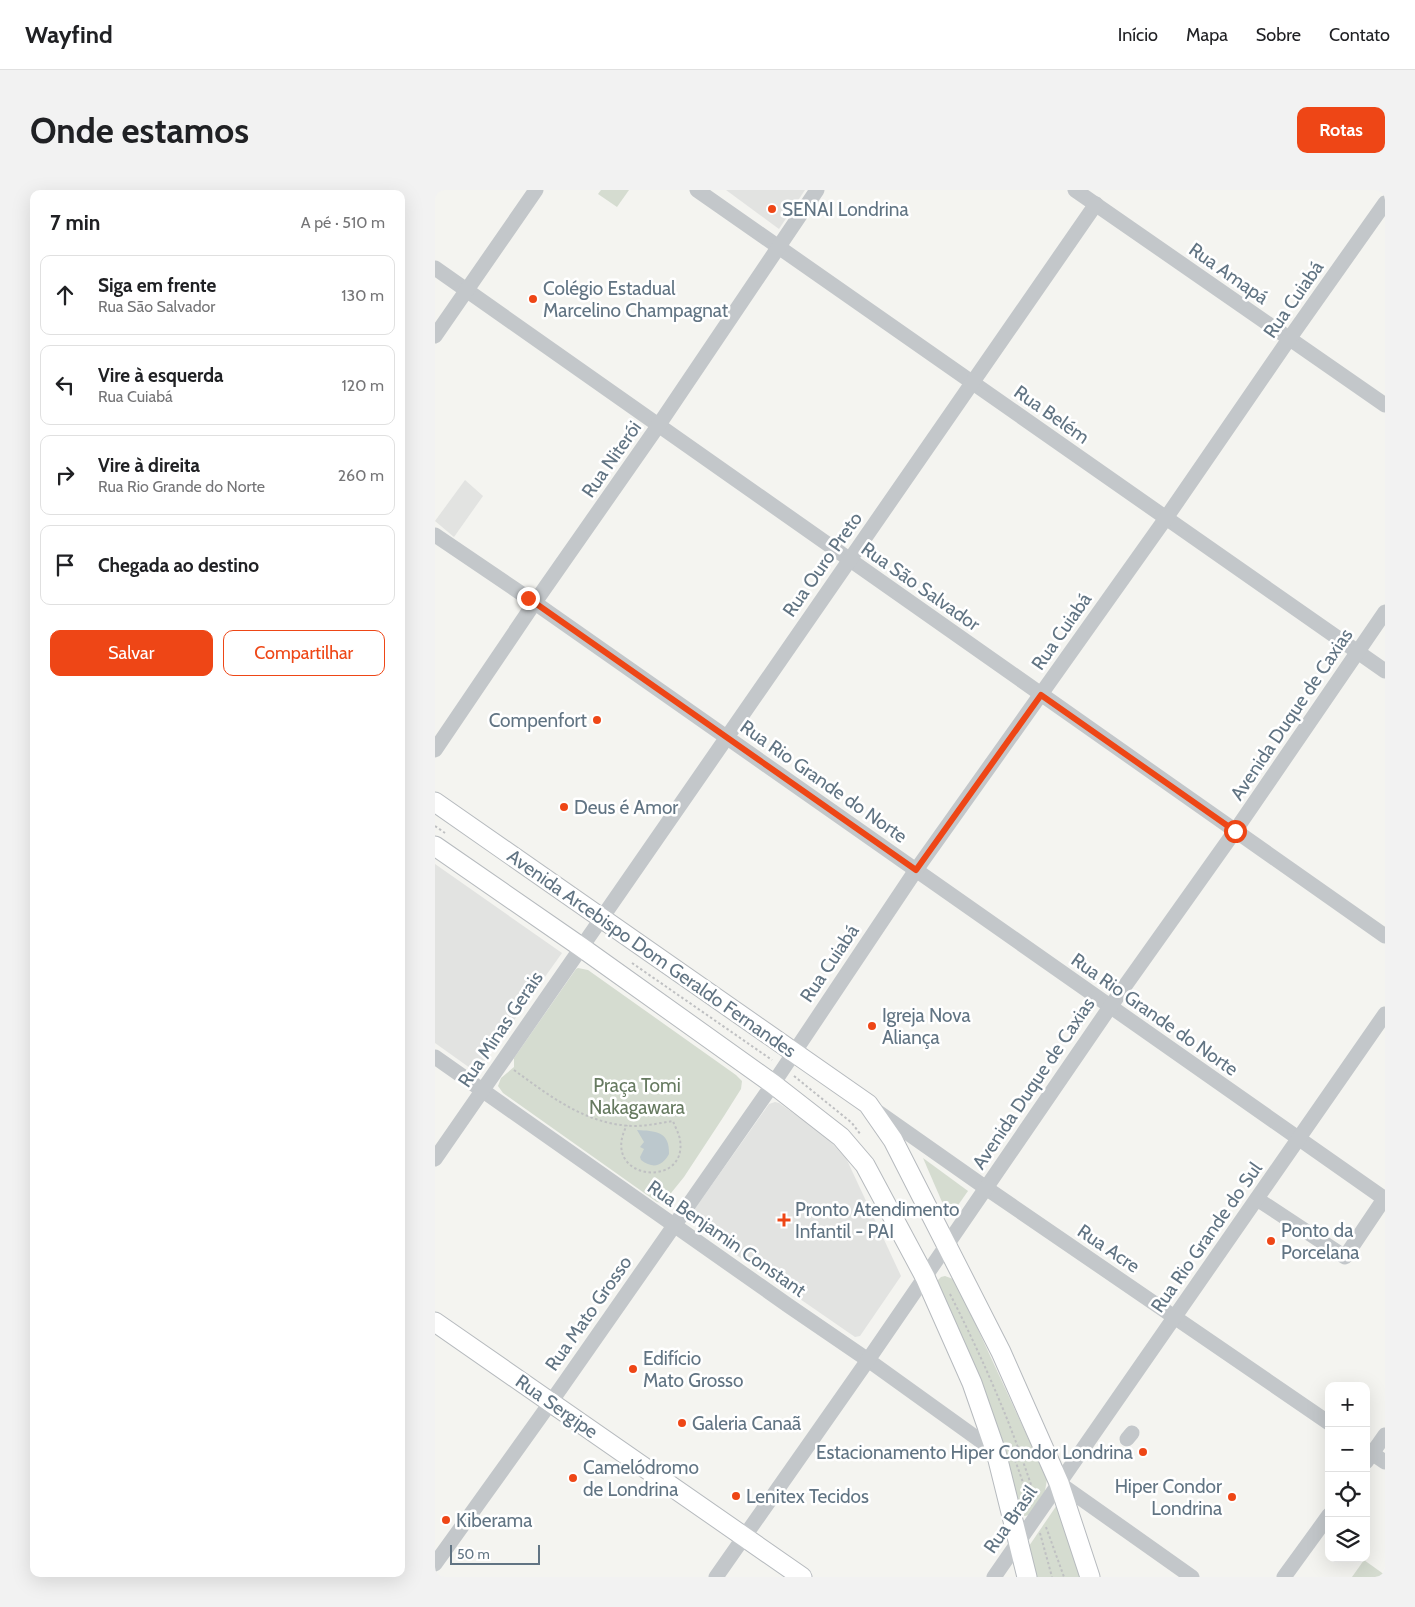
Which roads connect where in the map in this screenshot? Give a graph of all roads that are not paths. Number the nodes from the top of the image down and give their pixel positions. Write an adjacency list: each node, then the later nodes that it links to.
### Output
1 (536, 190): 9 (street)
2 (697, 190): 7 (street, Rua Belém)
3 (817, 190): 7 (street, Rua Niterói)
4 (1075, 190): 6 (street, Rua Amapá)
5 (1385, 203): 11 (street, Rua Cuiabá)
6 (1096, 204): 11 (street, Rua Amapá); 12 (street, Rua Ouro Preto)
7 (779, 247): 12 (street, Rua Belém); 14 (street, Rua Niterói)
8 (435, 268): 9 (street, Rua São Salvador)
9 (467, 290): 10 (street); 14 (street, Rua São Salvador)
10 (435, 336)
11 (1289, 339): 13 (street, Rua Amapá); 15 (street, Rua Cuiabá)
12 (972, 382): 15 (street, Rua Belém); 17 (street, Rua Ouro Preto)
13 (1385, 405)
14 (658, 426): 17 (street, Rua São Salvador); 18 (street, Rua Niterói)
15 (1166, 518): 20 (street, Rua Belém); 22 (street, Rua Cuiabá)
16 (435, 535): 18 (street, Rua Rio Grande do Norte)
17 (849, 560): 22 (street, Rua São Salvador); 23 (street, Rua Ouro Preto)
18 (535, 603): 23 (street, Rua Rio Grande do Norte); 24 (street, Rua Niterói)
19 (1385, 612): 20 (street, Avenida Duque de Caxias)
20 (1357, 652): 21 (street, Rua Belém); 26 (street, Avenida Duque de Caxias)
21 (1385, 671)
22 (1041, 695): 26 (street, Rua São Salvador); 28 (street, Rua Cuiabá)
23 (726, 737): 28 (street, Rua Rio Grande do Norte); 29 (street, Rua Ouro Preto)
24 (435, 750)
25 (435, 802): 29 (main road, Avenida Arcebispo Dom Geraldo Fernandes)
26 (1235, 831): 30 (street, Rua São Salvador); 32 (street, Avenida Duque de Caxias)
27 (435, 846): 31 (main road, Avenida Arcebispo Dom Geraldo Fernandes)
28 (916, 870): 32 (street, Rua Rio Grande do Norte); 34 (street, Rua Cuiabá)
29 (601, 919): 31 (street, Rua Ouro Preto); 34 (main road, Avenida Arcebispo Dom Geraldo Fernandes)
30 (1385, 936)
31 (581, 947): 36 (main road, Avenida Arcebispo Dom Geraldo Fernandes); 37 (street, Rua Minas Gerais)
32 (1109, 1007): 39 (street, Rua Rio Grande do Norte); 41 (street, Avenida Duque de Caxias)
33 (1385, 1014): 39 (street, Rua Rio Grande do Sul)
34 (794, 1051): 36 (street, Rua Cuiabá); 38 (main road, Avenida Arcebispo Dom Geraldo Fernandes)
35 (435, 1057): 37 (street, Rua Benjamin Constant)
36 (773, 1084): 44 (street, Rua Mato Grosso); 46 (main road, Avenida Arcebispo Dom Geraldo Fernandes)
37 (483, 1090): 40 (street, Rua Minas Gerais); 44 (street, Rua Benjamin Constant)
38 (868, 1104): 41 (street, Rua Acre); 45 (main road, Avenida Arcebispo Dom Geraldo Fernandes)
39 (1299, 1138): 42 (street, Rua Rio Grande do Sul); 43 (street, Rua Rio Grande do Norte)
40 (435, 1159)
41 (986, 1188): 45 (street, Avenida Duque de Caxias); 47 (street, Rua Acre)
42 (1257, 1199): 43 (street); 47 (street, Rua Rio Grande do Sul)
43 (1385, 1199)
44 (674, 1226): 49 (street, Rua Benjamin Constant); 50 (street, Rua Mato Grosso)
45 (946, 1247): 46 (street, Avenida Duque de Caxias); 55 (main road, Avenida Arcebispo Dom Geraldo Fernandes)
46 (925, 1277): 49 (street, Avenida Duque de Caxias); 53 (main road, Avenida Arcebispo Dom Geraldo Fernandes)
47 (1174, 1318): 51 (street, Rua Acre); 55 (street, Rua Rio Grande do Sul)
48 (435, 1322): 50 (main road, Rua Sergipe)
49 (868, 1360): 53 (street, Rua Benjamin Constant); 57 (street, Avenida Duque de Caxias)
50 (551, 1402): 57 (main road, Rua Sergipe); 59 (street, Rua Mato Grosso)
51 (1325, 1420)
52 (1385, 1435): 54 (street)
53 (1004, 1452): 58 (main road, Avenida Arcebispo Dom Geraldo Fernandes)
54 (1373, 1457)
55 (1059, 1483): 58 (street, Rua Brasil); 64 (main road, Avenida Arcebispo Dom Geraldo Fernandes); 65 (street)
56 (1328, 1517): 66 (street)
57 (743, 1537): 60 (street, Avenida Duque de Caxias); 61 (main road, Rua Sergipe)
58 (1019, 1542): 62 (street, Rua Brasil); 63 (main road, Avenida Arcebispo Dom Geraldo Fernandes)
59 (435, 1564)
60 (716, 1577)
61 (802, 1577)
62 (994, 1577)
63 (1027, 1577)
64 (1090, 1577)
65 (1192, 1577)
66 (1284, 1577)

